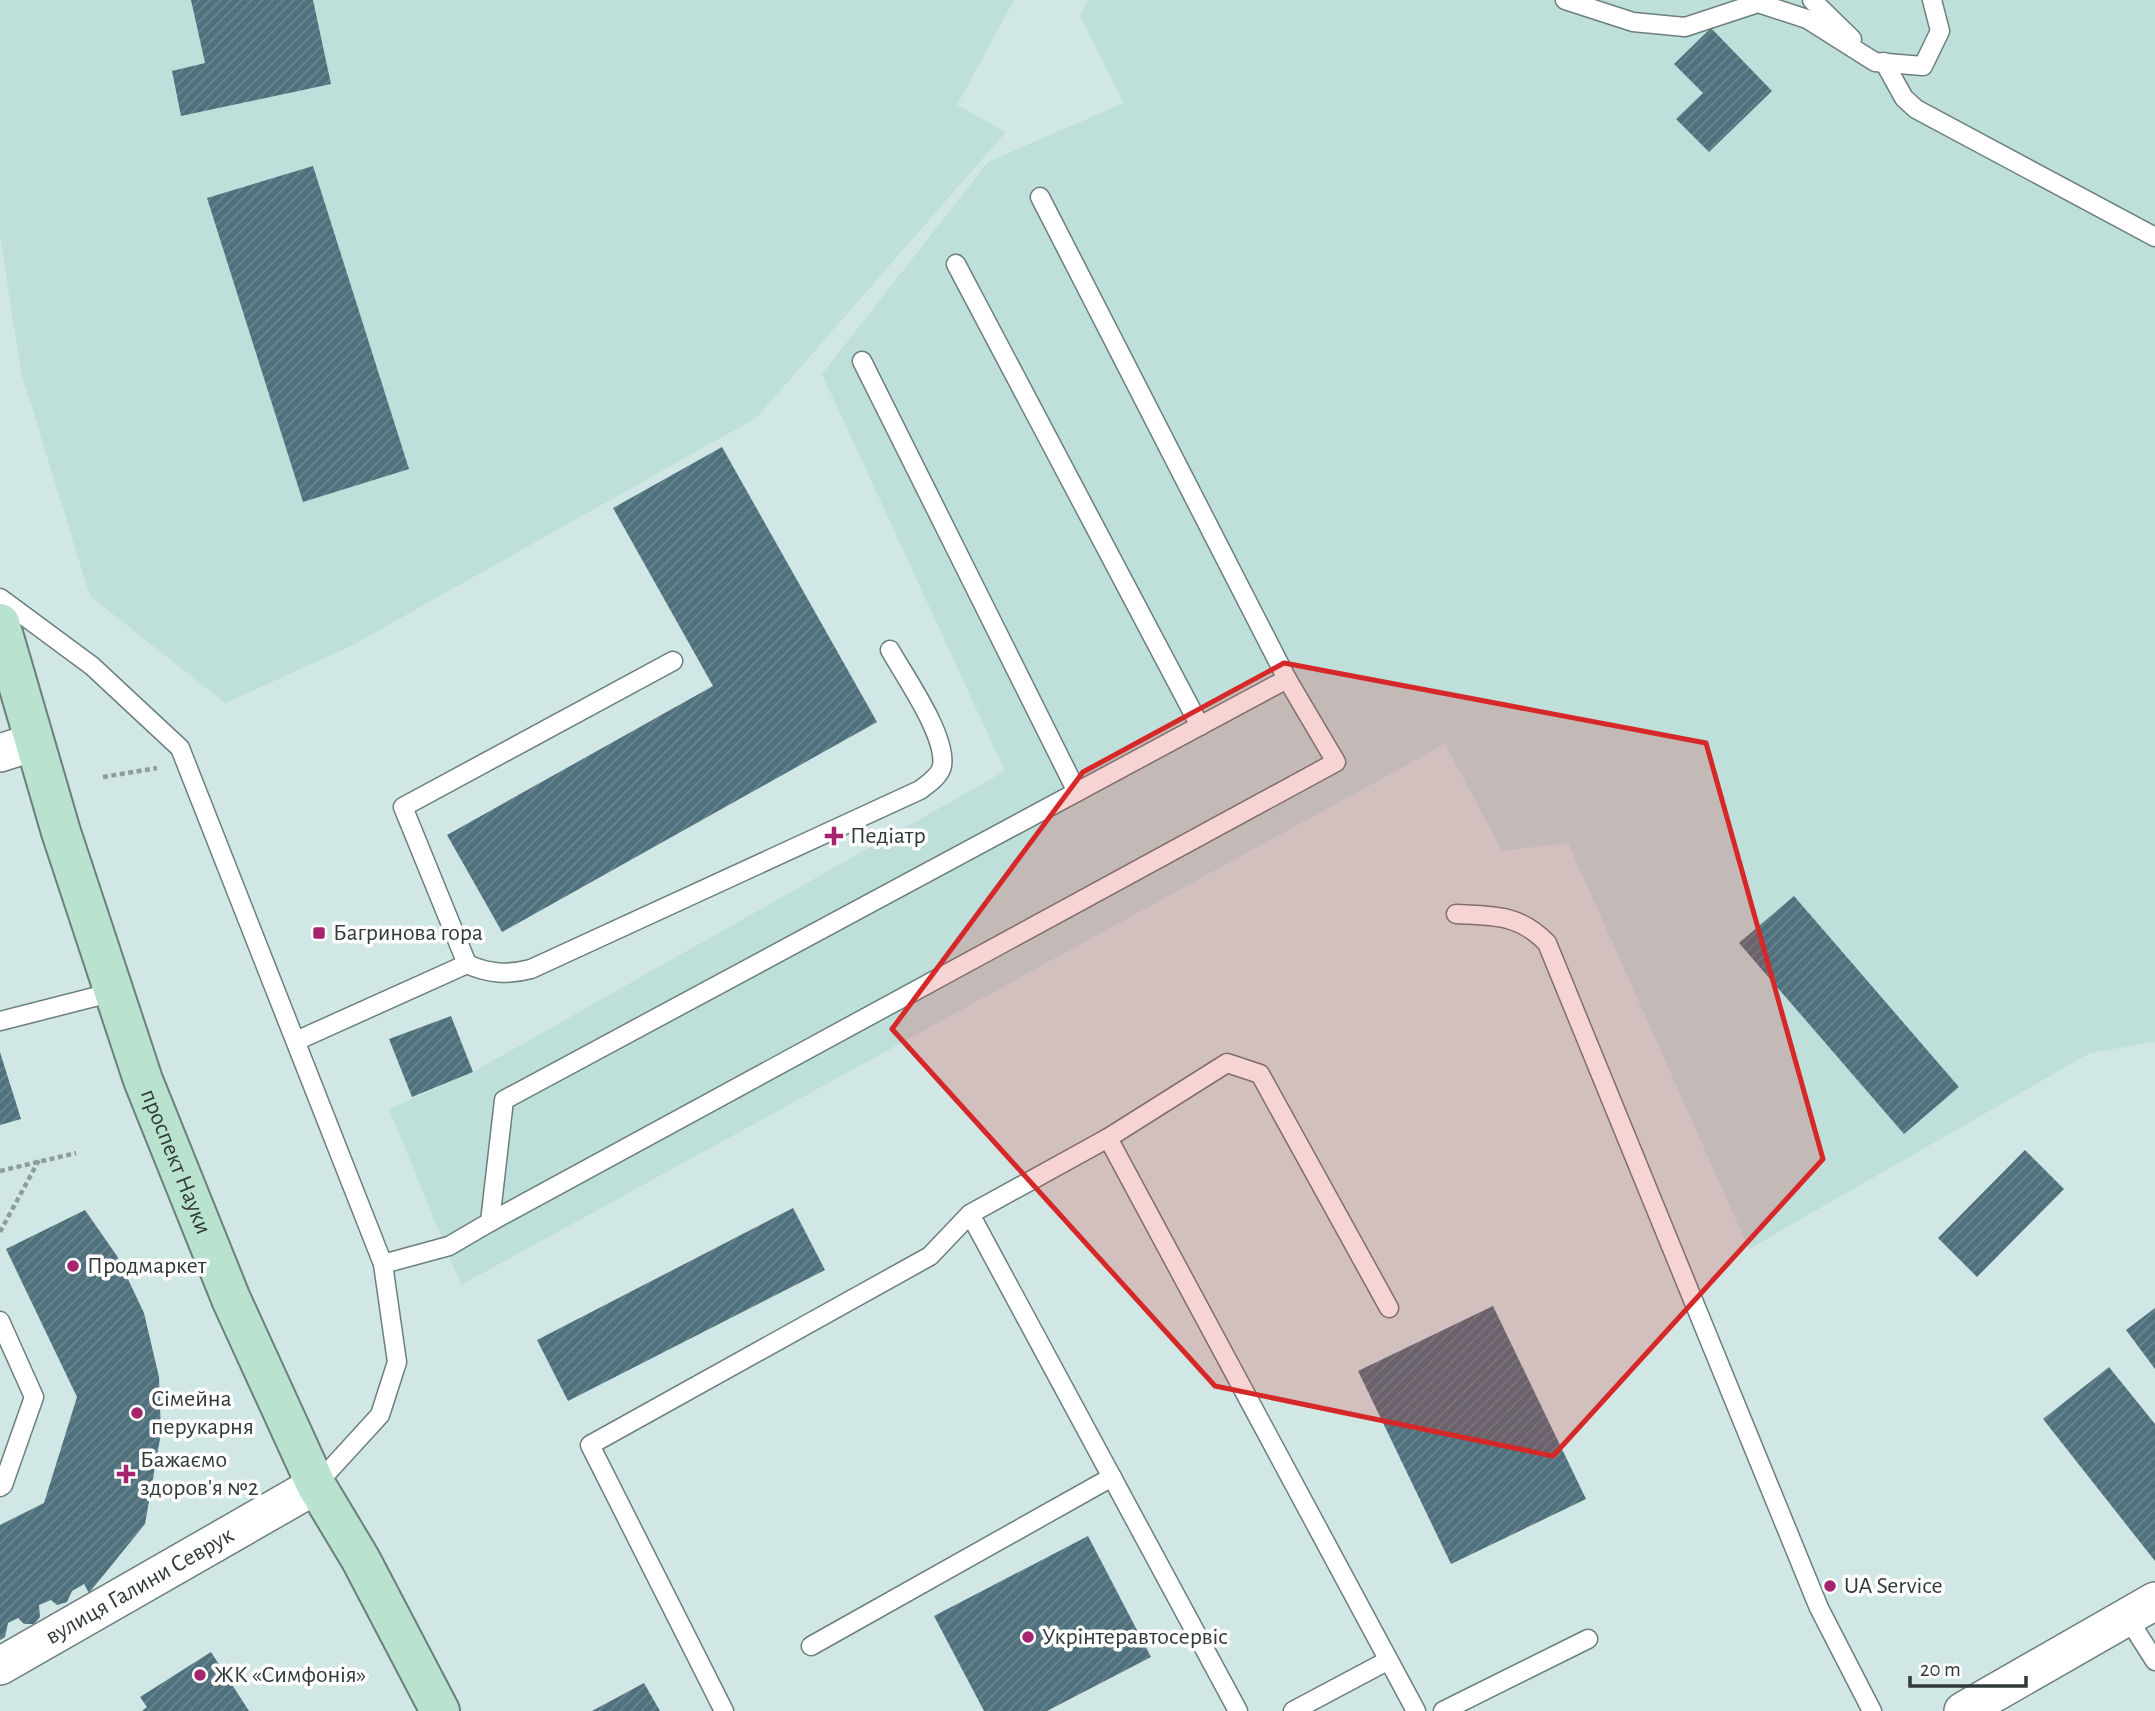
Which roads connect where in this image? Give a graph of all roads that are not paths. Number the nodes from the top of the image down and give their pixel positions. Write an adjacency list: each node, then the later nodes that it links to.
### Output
1 (1565, 0): 4 (lane)
2 (1812, 0): 4 (lane)
3 (1932, 0): 4 (lane)
4 (1880, 62): 6 (lane)
5 (1040, 197): 13 (lane)
6 (2155, 237)
7 (956, 264): 14 (lane)
8 (862, 361): 16 (lane)
9 (0, 598): 21 (lane)
10 (0, 623): 15 (main road, проспект Науки)
11 (890, 650): 18 (lane)
12 (673, 661): 18 (lane)
13 (1287, 679): 14 (lane); 24 (lane)
14 (1200, 726): 16 (lane)
15 (17, 747): 19 (main road, проспект Науки)
16 (1077, 792): 24 (lane)
17 (1456, 914): 43 (lane)
18 (467, 964): 21 (lane)
19 (114, 992): 20 (lane); 29 (main road, проспект Науки)
20 (0, 1021)
21 (296, 1041): 25 (lane)
22 (1108, 1138): 23 (lane); 26 (lane); 34 (lane)
23 (970, 1214): 28 (lane); 38 (lane)
24 (490, 1222): 25 (lane)
25 (383, 1264): 29 (lane)
26 (1389, 1308)
27 (0, 1321): 30 (lane)
28 (1112, 1477): 33 (lane); 39 (lane)
29 (316, 1485): 36 (street, вулиця Галини Севрук); 37 (main road, проспект Науки)
30 (0, 1487)
31 (2141, 1609): 35 (lane); 44 (street)
32 (1588, 1639): 42 (lane)
33 (811, 1646)
34 (1387, 1661): 40 (lane); 41 (lane)
35 (2155, 1661)
36 (0, 1666)
37 (440, 1711)
38 (723, 1711)
39 (1238, 1711)
40 (1293, 1711)
41 (1416, 1711)
42 (1443, 1711)
43 (1872, 1711)
44 (1962, 1711)

